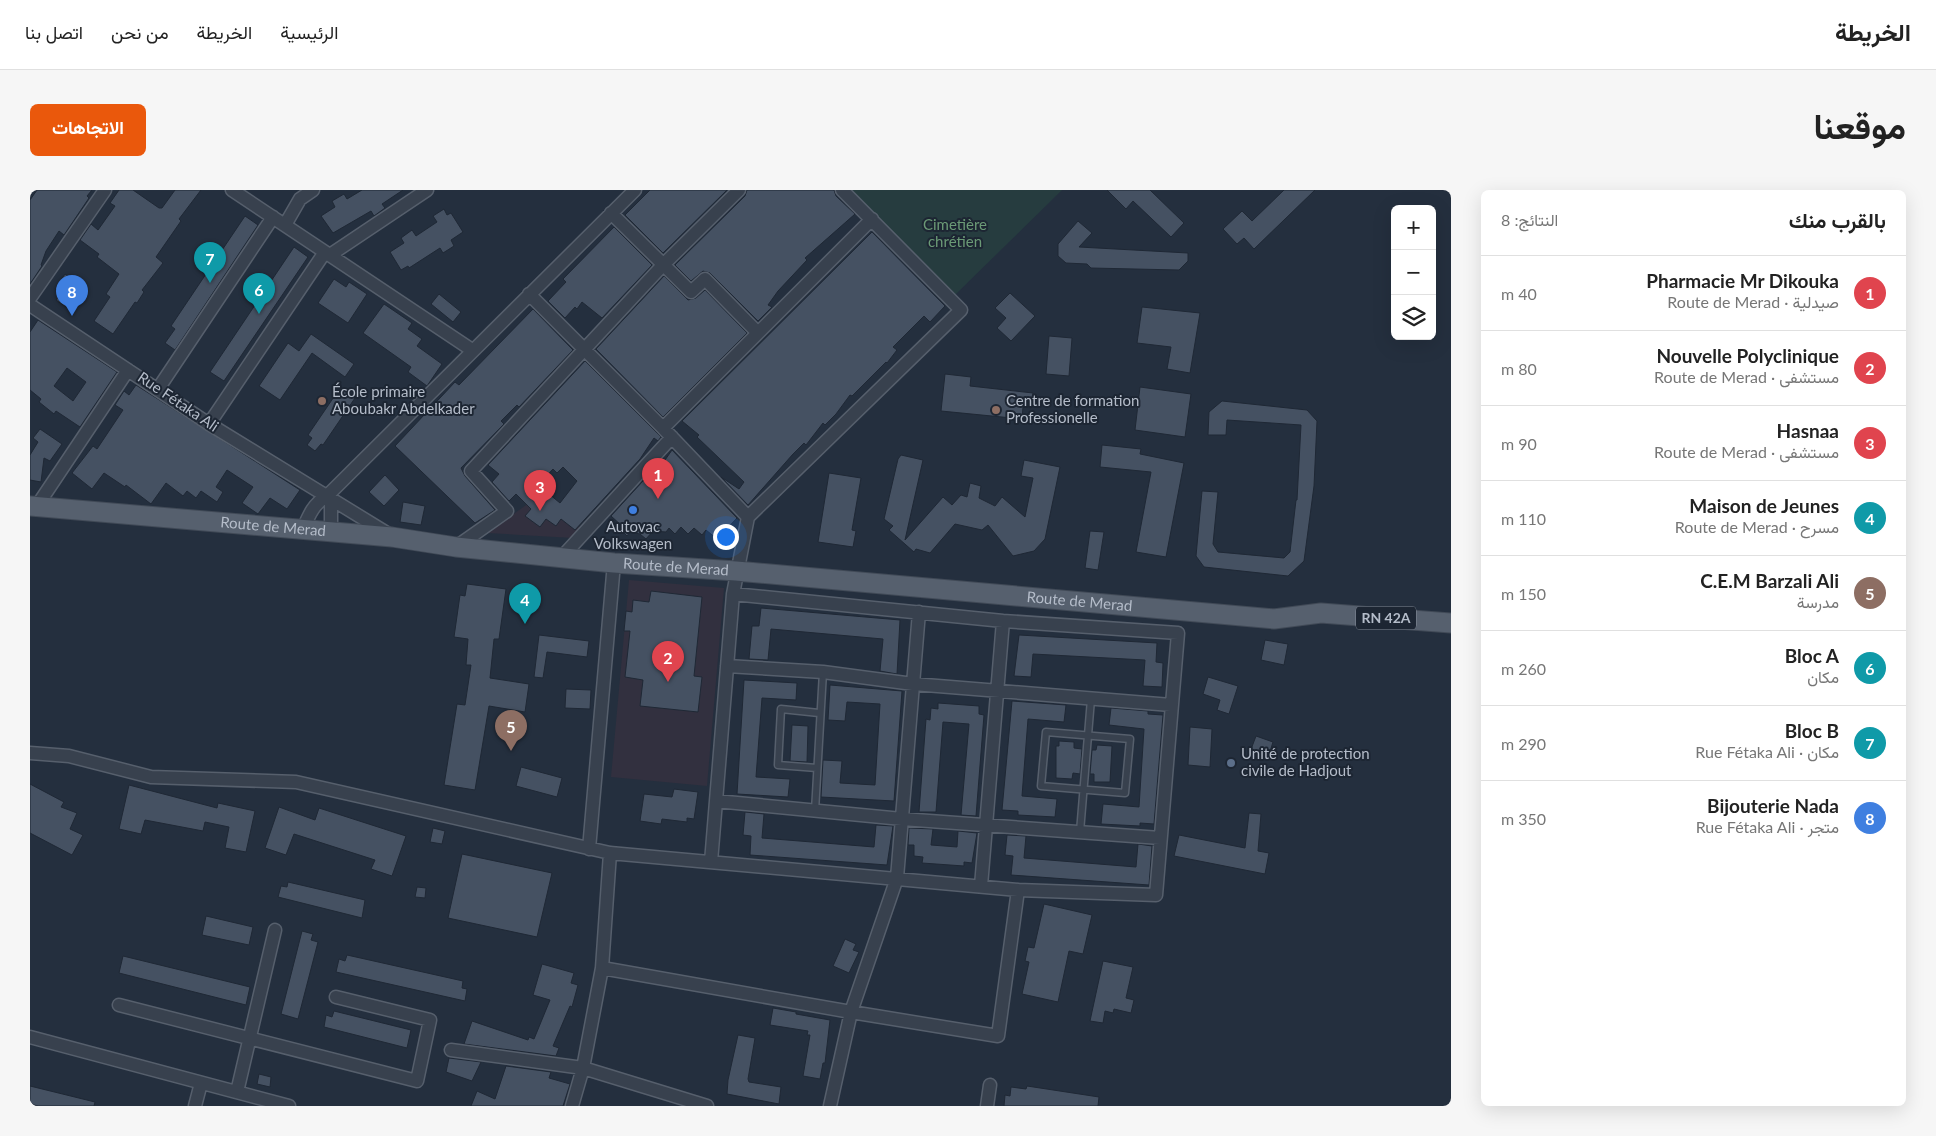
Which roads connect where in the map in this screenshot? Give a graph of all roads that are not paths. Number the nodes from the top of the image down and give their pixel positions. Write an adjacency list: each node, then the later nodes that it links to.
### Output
1 (105, 190): 15 (street)
2 (232, 190): 9 (street)
3 (313, 190): 11 (street)
4 (427, 190): 12 (street)
5 (635, 190): 8 (street)
6 (739, 190): 13 (street)
7 (842, 190): 10 (street)
8 (611, 213): 13 (street); 14 (street)
9 (273, 217): 11 (street); 21 (street)
10 (872, 219): 17 (street); 26 (street)
11 (285, 225): 12 (street)
12 (328, 254): 18 (street); 22 (street)
13 (663, 265): 17 (street); 19 (street)
14 (529, 294): 18 (street); 19 (street)
15 (30, 298)
16 (30, 305): 20 (street, Rue Fétaka Ali)
17 (758, 333): 23 (street)
18 (472, 350): 24 (street)
19 (585, 350): 23 (street); 30 (street)
20 (128, 370): 21 (street, Rue Fétaka Ali); 25 (street)
21 (158, 389): 22 (street, Rue Fétaka Ali)
22 (209, 424): 24 (street, Rue Fétaka Ali)
23 (667, 432): 26 (street); 31 (street)
24 (327, 496): 27 (street); 28 (street); 29 (street, Rue Fétaka Ali)
25 (33, 506): 27 (main road, Route de Merad / RN 42A)
26 (748, 517): 33 (street)
27 (303, 529): 28 (main road, Route de Merad / RN 42A)
28 (331, 531): 29 (main road, Route de Merad / RN 42A)
29 (392, 536): 30 (main road, Route de Merad / RN 42A)
30 (456, 547): 31 (main road, Route de Merad / RN 42A)
31 (561, 558): 32 (main road, Route de Merad / RN 42A)
32 (614, 563): 33 (main road, Route de Merad / RN 42A); 55 (street)
33 (736, 572): 34 (street); 37 (main road, Route de Merad / RN 42A)
34 (733, 594): 35 (street); 38 (street)
35 (919, 612): 36 (street); 40 (street)
36 (1003, 621): 41 (street); 43 (street)
37 (1451, 623)
38 (727, 666): 39 (street); 49 (street)
39 (822, 672): 40 (street); 44 (lane)
40 (913, 684): 41 (street); 51 (street)
41 (997, 691): 42 (street); 52 (street)
42 (1090, 699): 43 (street); 45 (lane)
43 (1172, 706): 54 (street)
44 (819, 713): 47 (lane); 47 (lane)
45 (1088, 735): 48 (lane); 48 (lane); 48 (lane)
46 (30, 753): 55 (street)
47 (817, 768): 50 (lane)
48 (1083, 790): 53 (lane)
49 (716, 801): 50 (street); 57 (street)
50 (815, 811): 51 (street)
51 (902, 819): 52 (street); 58 (street)
52 (986, 825): 53 (street); 59 (street)
53 (1080, 832): 54 (street)
54 (1160, 838): 60 (street)
55 (589, 850): 56 (street)
56 (610, 853): 57 (street); 62 (street)
57 (711, 862): 58 (street)
58 (897, 878): 59 (street); 65 (street)
59 (981, 886): 60 (street)
60 (1018, 890): 65 (street)
61 (275, 930): 67 (street)
62 (602, 968): 65 (street); 69 (street)
63 (336, 997): 67 (street)
64 (118, 1005): 67 (street)
65 (851, 1012): 77 (street)
66 (30, 1037): 70 (street)
67 (250, 1038): 72 (street)
68 (451, 1050): 69 (street)
69 (583, 1068): 75 (street); 76 (street)
70 (201, 1083): 72 (street); 73 (street)
71 (990, 1085): 78 (street)
72 (237, 1092): 74 (street)
73 (195, 1106)
74 (289, 1106)
75 (572, 1106)
76 (707, 1106)
77 (830, 1106)
78 (987, 1106)

